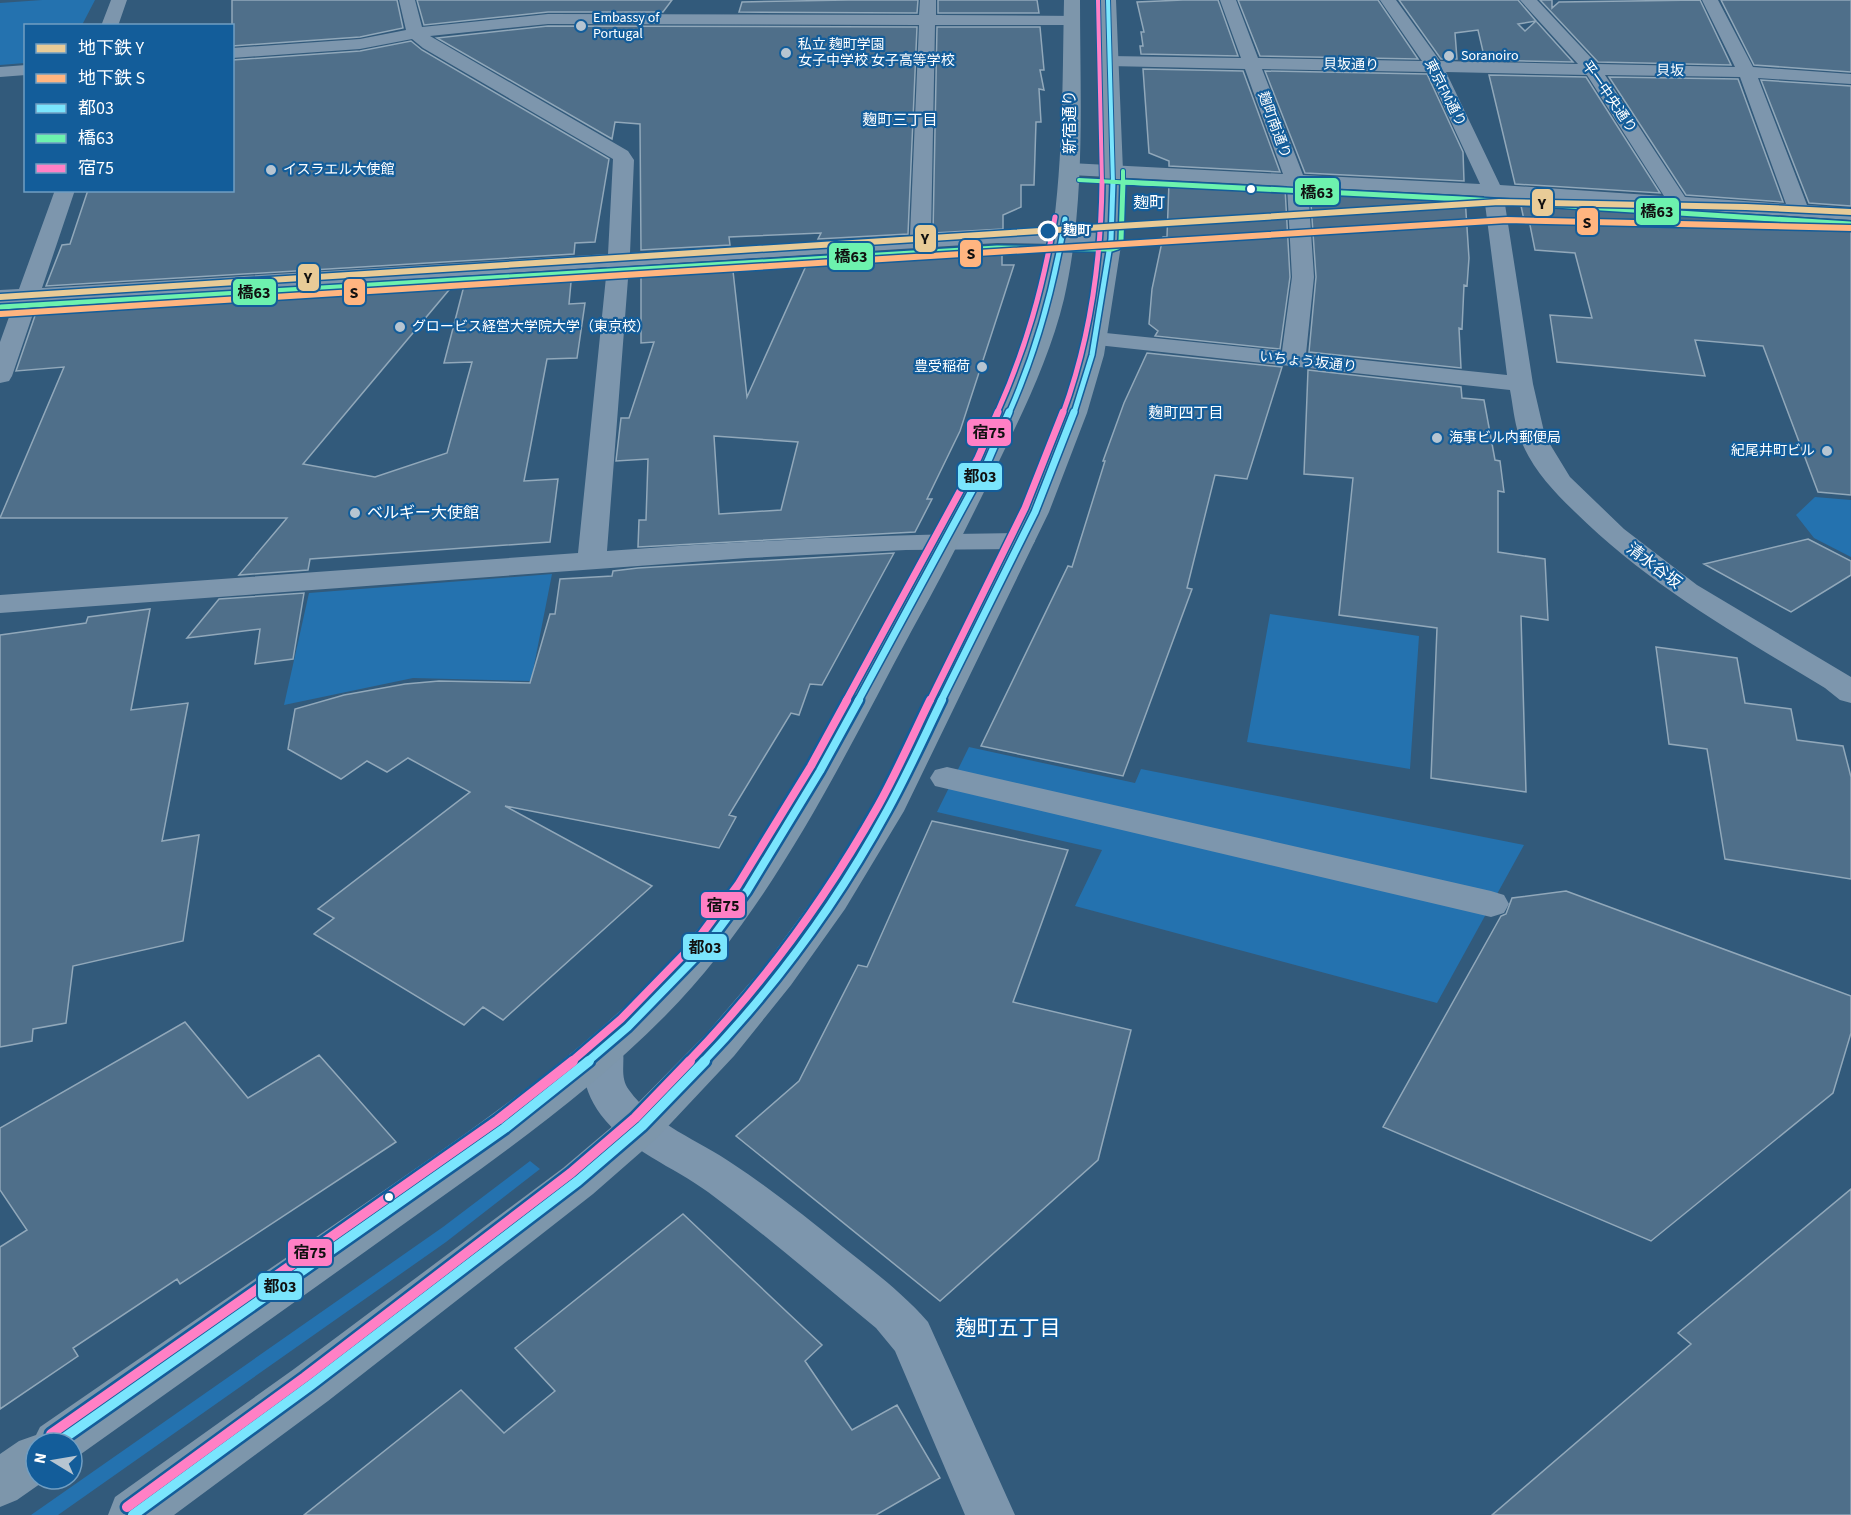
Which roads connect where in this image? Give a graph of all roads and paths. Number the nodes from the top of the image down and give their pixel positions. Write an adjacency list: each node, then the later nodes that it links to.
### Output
1 (119, 0): 16 (street)
2 (407, 0): 17 (street)
3 (563, 0): 12 (street)
4 (840, 0): 13 (street)
5 (928, 0): 14 (street)
6 (1072, 0): 15 (highway, 新宿通り)
7 (1108, 0): 19 (highway)
8 (1228, 0): 20 (street, 麹町南通り)
9 (1388, 0): 21 (street, 東京FM通り)
10 (1528, 0): 23 (street, 平一中央通り)
11 (1710, 0): 25 (street)
12 (548, 19): 13 (street); 17 (street)
13 (837, 19): 14 (street)
14 (927, 20): 15 (street); 37 (street)
15 (1072, 20): 27 (highway, 新宿通り)
16 (110, 24)
17 (415, 33): 18 (street); 38 (street)
18 (234, 53)
19 (1110, 61): 20 (street, 貝坂通り); 28 (highway)
20 (1252, 64): 21 (street, 貝坂通り); 29 (street, 麹町南通り)
21 (1434, 66): 23 (street, 貝坂通り); 30 (street, 東京FM通り)
22 (24, 70): 24 (street)
23 (1593, 70): 25 (street, 貝坂); 32 (street, 平一中央通り)
24 (0, 72)
25 (1747, 72): 26 (street); 33 (street)
26 (1851, 79)
27 (1070, 169): 28 (street); 35 (highway, 新宿通り)
28 (1113, 171): 29 (street); 36 (highway)
29 (1294, 180): 30 (street); 42 (street, 麹町南通り)
30 (1493, 191): 32 (street); 44 (street, 東京FM通り)
31 (64, 192): 39 (street)
32 (1679, 203): 33 (street)
33 (1800, 211): 34 (street)
34 (1851, 214)
35 (1063, 237): 36 (street); 37 (street); 46 (highway, 新宿通り)
36 (1111, 239): 41 (highway)
37 (920, 241): 38 (street)
38 (619, 259): 39 (street); 47 (street)
39 (30, 295): 40 (street); 43 (street)
40 (0, 297)
41 (1096, 339): 42 (street, いちょう坂通り); 45 (highway)
42 (1293, 360): 44 (street, いちょう坂通り)
43 (0, 376)
44 (1521, 384): 49 (street, 清水谷坂)
45 (1022, 541): 46 (street); 53 (highway)
46 (946, 542): 47 (street); 52 (highway, 新宿通り)
47 (592, 560): 48 (street)
48 (0, 604)
49 (1851, 693)
50 (947, 778): 51 (street)
51 (1491, 904)
52 (605, 1049): 53 (street); 54 (highway, 新宿通り)
53 (642, 1126): 57 (highway); 58 (street)
54 (74, 1431)
55 (24, 1466): 56 (highway)
56 (0, 1483)
57 (133, 1515)
58 (990, 1515)

